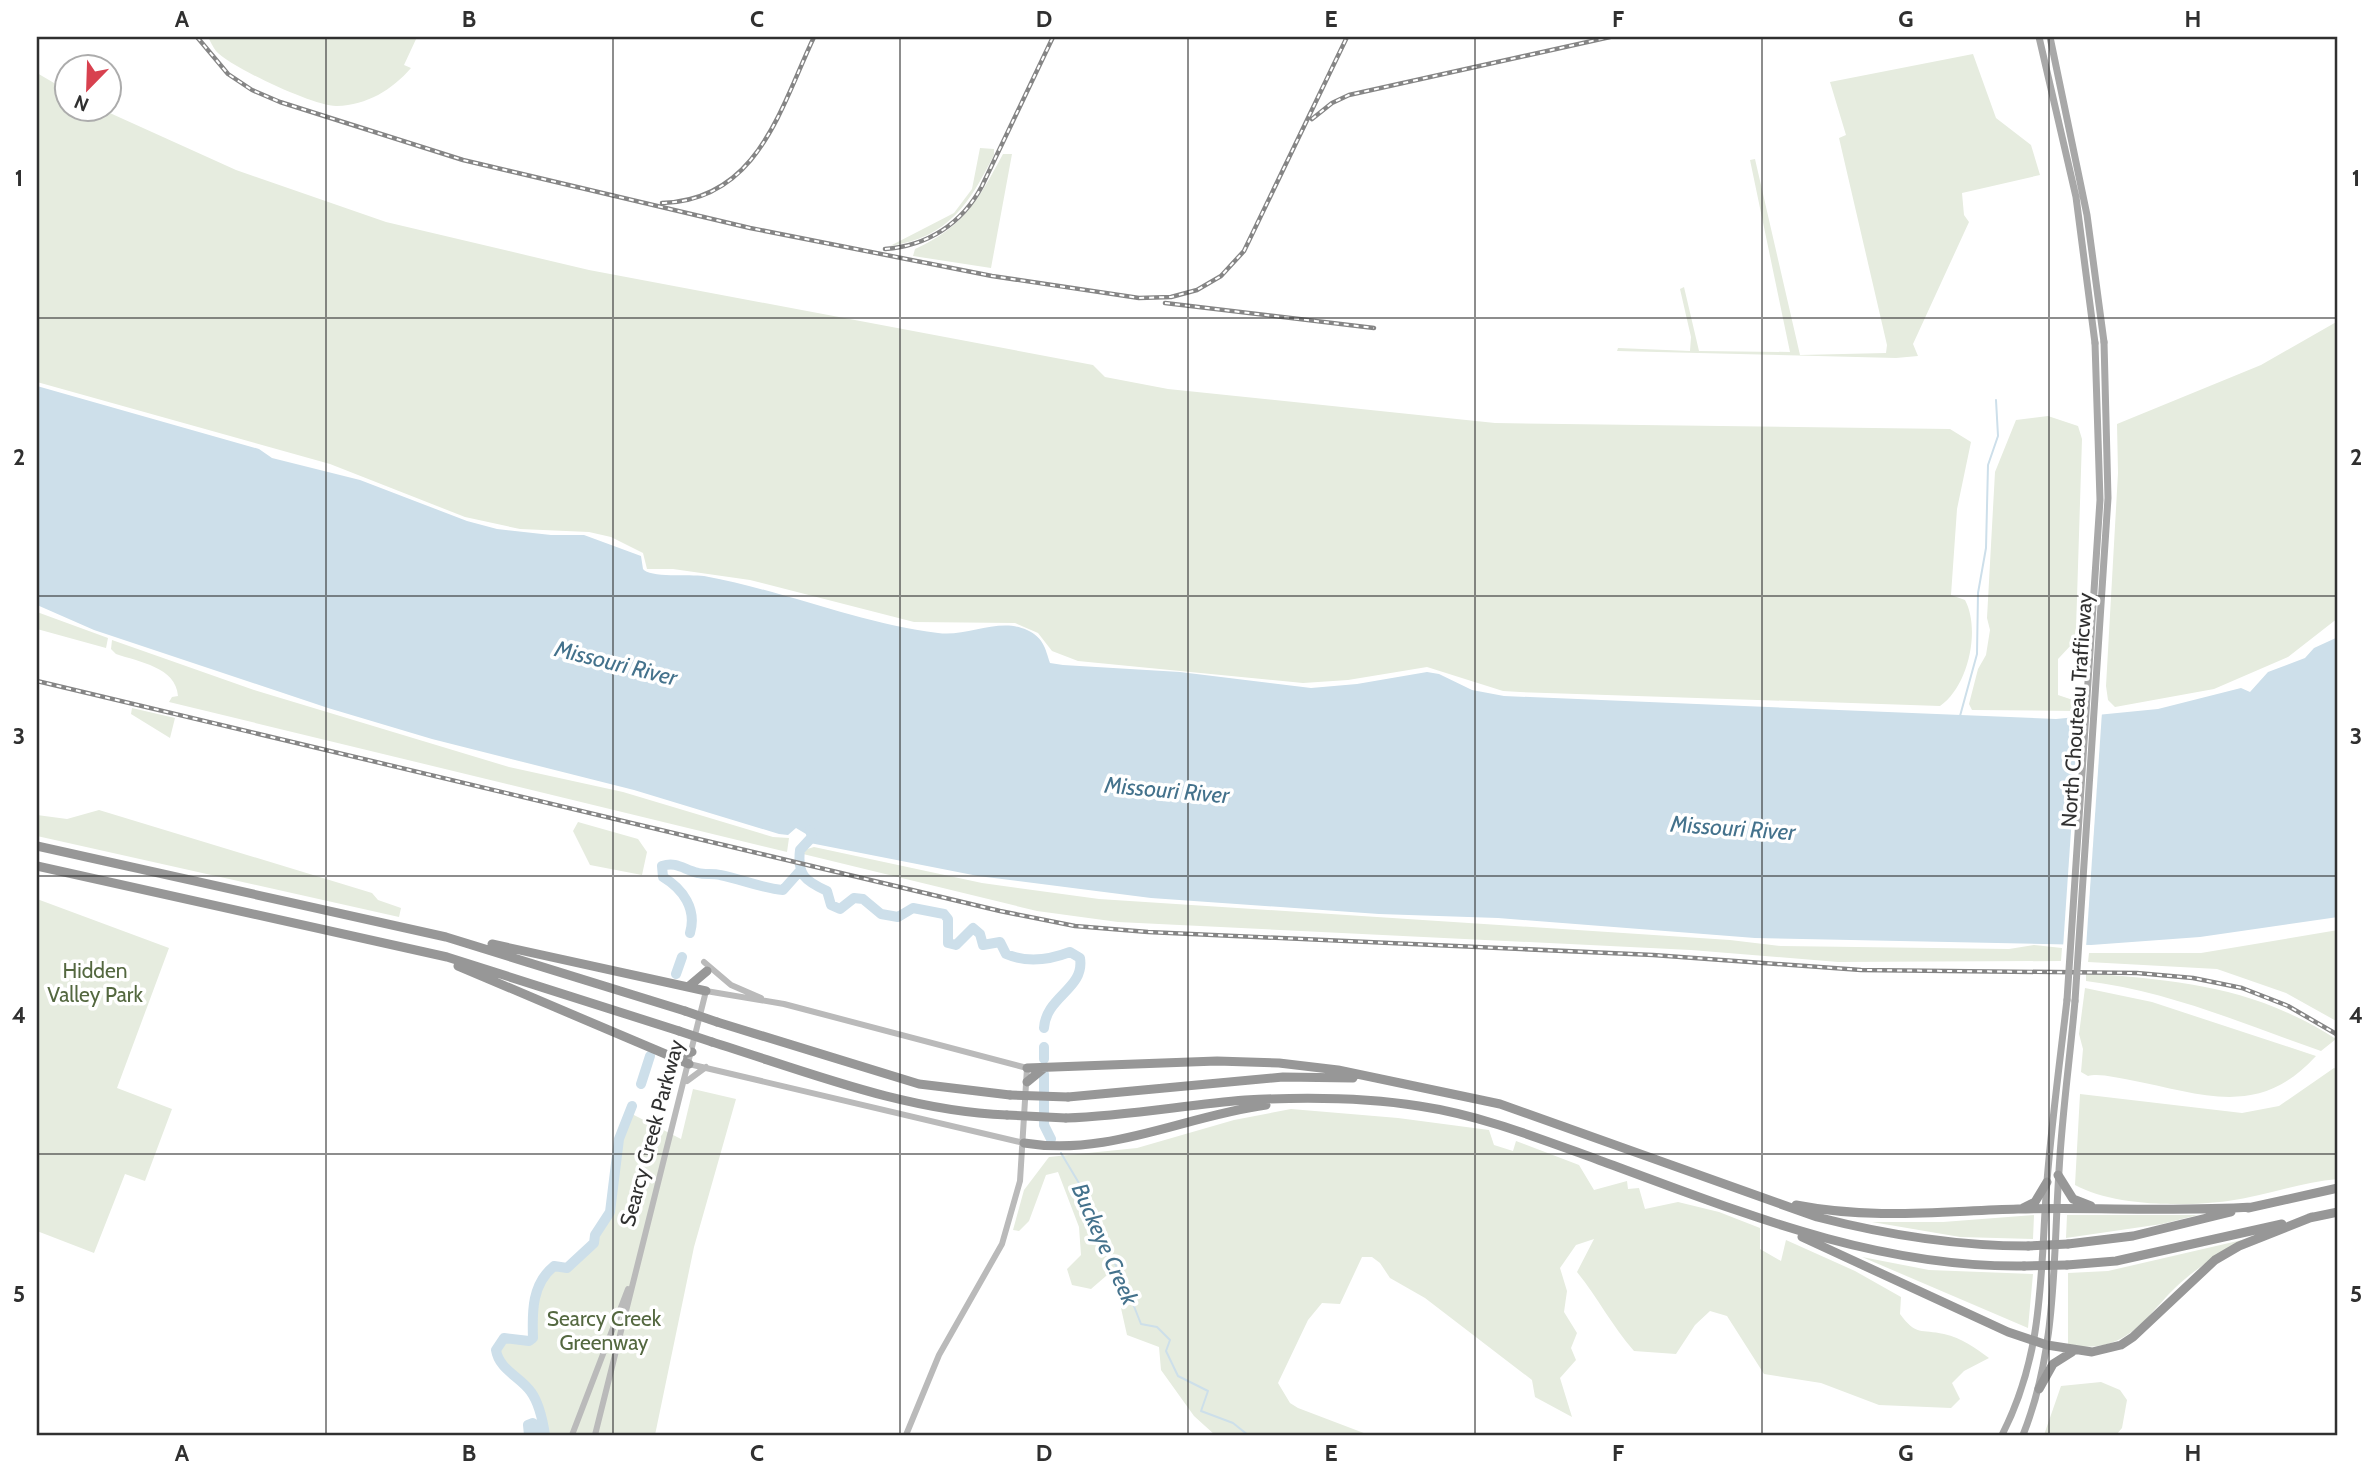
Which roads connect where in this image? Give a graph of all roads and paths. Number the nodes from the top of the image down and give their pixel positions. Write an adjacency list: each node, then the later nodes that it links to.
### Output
1 (2039, 37): 3 (main road, North Chouteau Trafficway)
2 (2050, 37): 3 (main road, North Chouteau Trafficway)
3 (2100, 343): 11 (main road, North Chouteau Trafficway, bridge)
4 (37, 846): 6 (highway)
5 (37, 866): 7 (highway)
6 (474, 944): 9 (highway); 19 (highway, bridge)
7 (400, 946): 14 (highway); 22 (highway, bridge)
8 (706, 967): 9 (highway); 12 (main road)
9 (688, 987): 10 (highway)
10 (706, 991): 12 (main road); 13 (main road, Searcy Creek Parkway)
11 (2071, 1000): 24 (main road, North Chouteau Trafficway); 25 (main road, North Chouteau Trafficway)
12 (769, 1001): 17 (main road)
13 (692, 1052): 14 (highway); 15 (main road, Searcy Creek Parkway)
14 (671, 1057): 15 (highway)
15 (689, 1064): 16 (main road); 21 (main road, Searcy Creek Parkway)
16 (706, 1067): 21 (main road); 23 (main road)
17 (1027, 1068): 18 (highway); 20 (main road)
18 (1046, 1068): 19 (highway); 20 (highway)
19 (1380, 1080): 27 (highway)
20 (1027, 1082): 23 (main road)
21 (684, 1086): 36 (main road, Searcy Creek Parkway)
22 (1309, 1098): 23 (highway); 35 (highway)
23 (1024, 1143): 43 (main road)
24 (2058, 1175): 31 (main road, North Chouteau Trafficway); 32 (highway)
25 (2047, 1182): 29 (highway); 30 (main road, North Chouteau Trafficway)
26 (2338, 1188): 28 (highway)
27 (1773, 1201): 28 (highway, bridge); 29 (highway)
28 (2252, 1207): 32 (highway)
29 (2020, 1209): 30 (highway)
30 (2045, 1210): 31 (highway); 37 (main road, North Chouteau Trafficway)
31 (2057, 1210): 32 (highway); 38 (main road, North Chouteau Trafficway)
32 (2107, 1210)
33 (2338, 1212): 34 (highway)
34 (2312, 1217): 35 (highway, bridge); 39 (highway)
35 (1769, 1222): 37 (highway)
36 (630, 1284): 41 (main road, Searcy Creek Parkway); 42 (main road, Searcy Creek Parkway)
37 (2036, 1342): 38 (highway); 44 (main road, North Chouteau Trafficway)
38 (2048, 1345): 39 (highway); 40 (main road, North Chouteau Trafficway)
39 (2072, 1352): 40 (highway)
40 (2039, 1389): 45 (main road, North Chouteau Trafficway)
41 (572, 1435)
42 (595, 1435)
43 (906, 1435)
44 (2002, 1435)
45 (2023, 1435)

